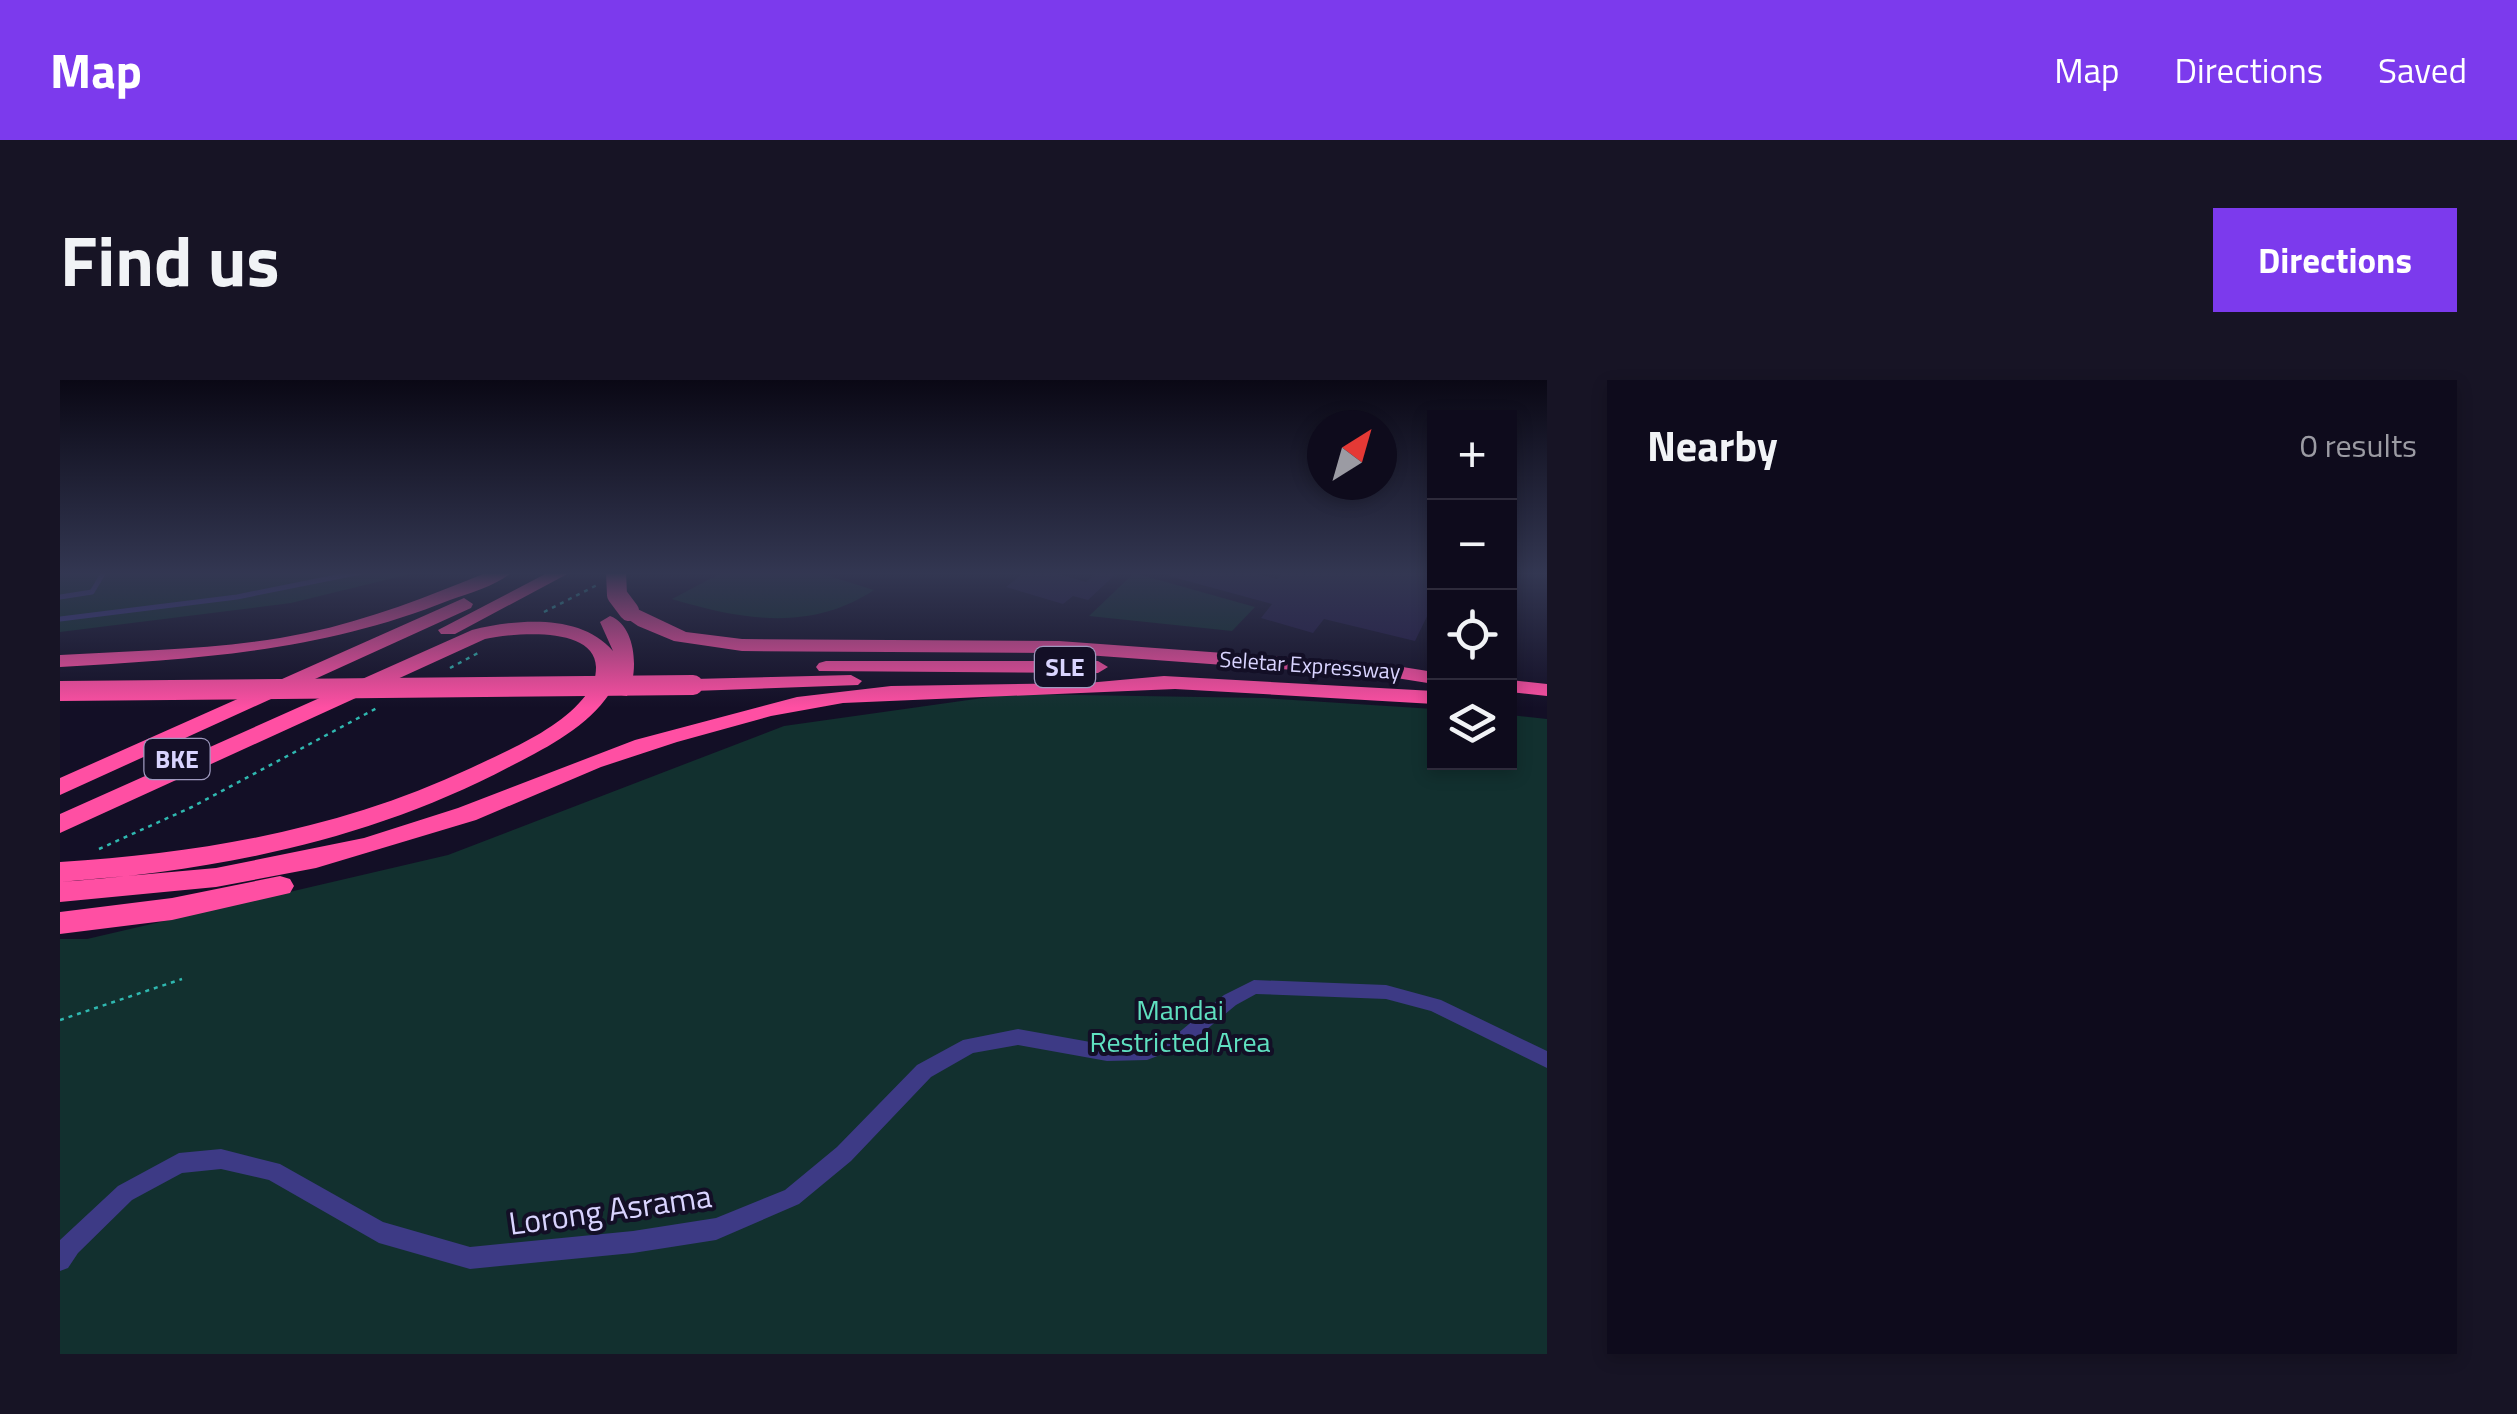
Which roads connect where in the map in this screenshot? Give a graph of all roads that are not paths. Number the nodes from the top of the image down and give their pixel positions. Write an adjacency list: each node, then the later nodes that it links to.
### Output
1 (389, 617): 6 (highway)
2 (432, 617): 7 (highway, BKE)
3 (468, 617): 20 (highway, BKE)
4 (608, 617): 23 (highway)
5 (640, 617): 9 (highway, bridge)
6 (63, 677): 8 (highway, bridge)
7 (301, 677): 18 (highway); 19 (highway, BKE)
8 (694, 678): 10 (highway, Seletar Expressway / SLE); 11 (highway)
9 (1427, 678)
10 (1427, 679)
11 (1182, 682): 14 (highway, Seletar Expressway); 17 (highway)
12 (1517, 687): 13 (highway)
13 (1547, 690)
14 (1427, 698)
15 (1517, 705): 16 (highway)
16 (1547, 708)
17 (624, 753): 23 (highway); 25 (highway)
18 (60, 775)
19 (60, 787)
20 (60, 815)
21 (60, 824): 23 (highway)
22 (60, 872): 23 (highway)
23 (120, 879): 24 (highway)
24 (60, 892)
25 (60, 923)
26 (1547, 1060): 27 (street, Lorong Asrama)
27 (60, 1260)

